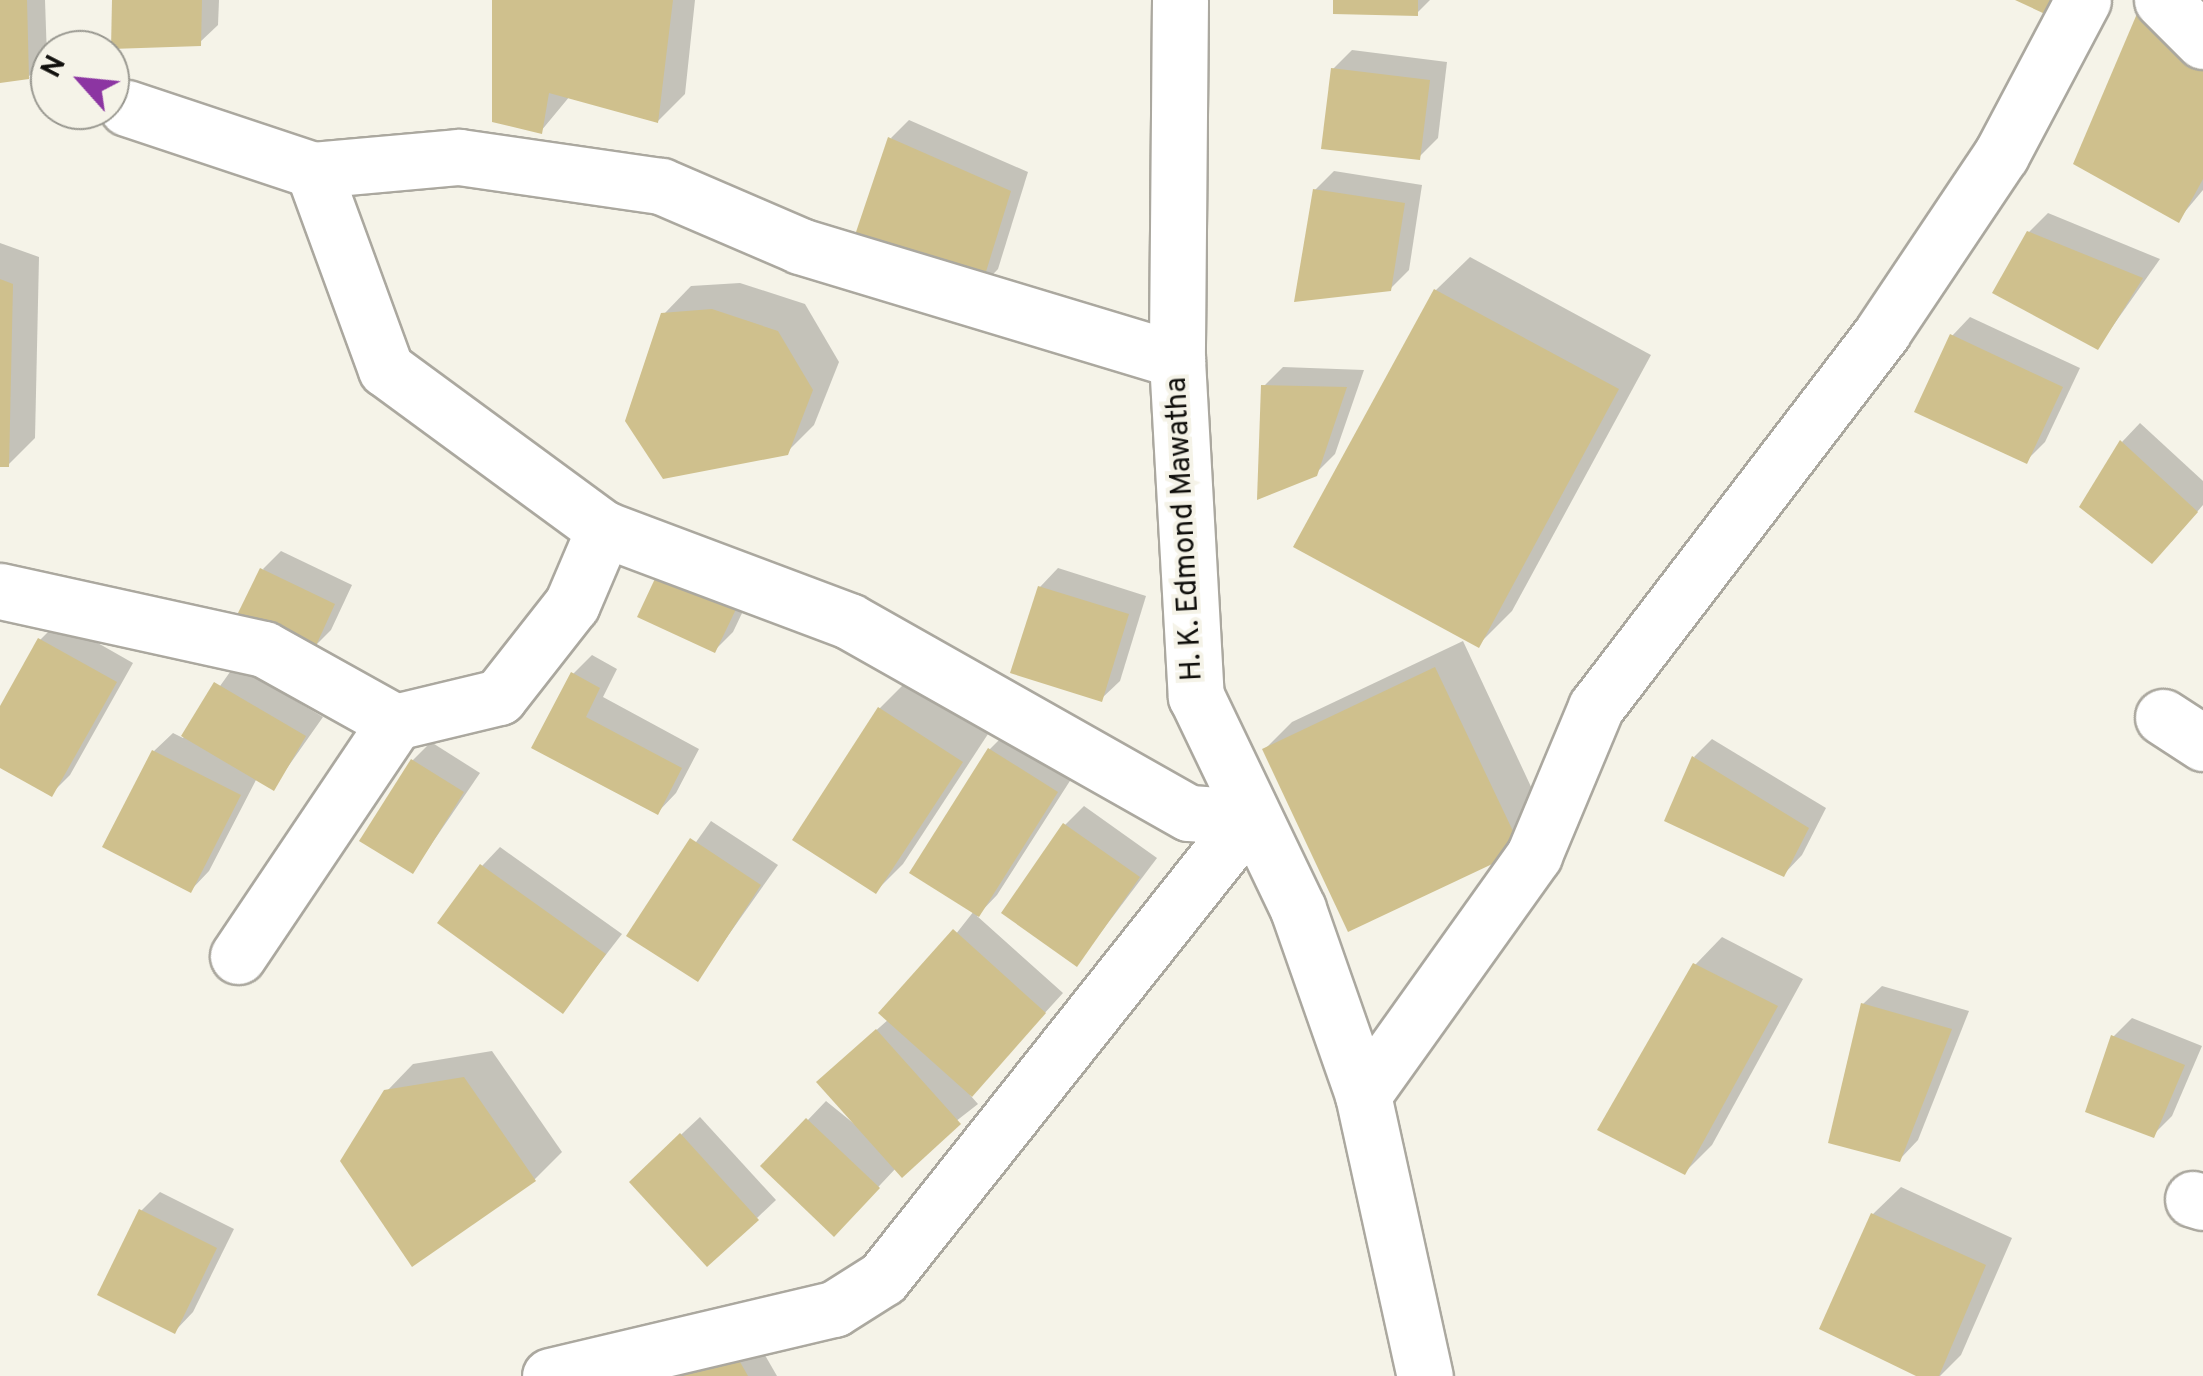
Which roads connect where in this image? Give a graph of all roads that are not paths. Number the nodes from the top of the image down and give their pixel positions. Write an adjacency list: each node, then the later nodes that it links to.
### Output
1 (1180, 0): 7 (street, H. K. Edmond Mawatha)
2 (2083, 0): 13 (street)
3 (2162, 0): 4 (street)
4 (2203, 40)
5 (130, 109): 6 (street)
6 (313, 170): 7 (street); 8 (street)
7 (1177, 360): 11 (street, H. K. Edmond Mawatha)
8 (604, 529): 10 (street); 11 (street)
9 (0, 591): 10 (street)
10 (396, 722): 12 (street)
11 (1249, 817): 13 (street, H. K. Edmond Mawatha); 14 (street)
12 (238, 956)
13 (1363, 1095): 15 (street, H. K. Edmond Mawatha)
14 (550, 1376)
15 (1424, 1376)

